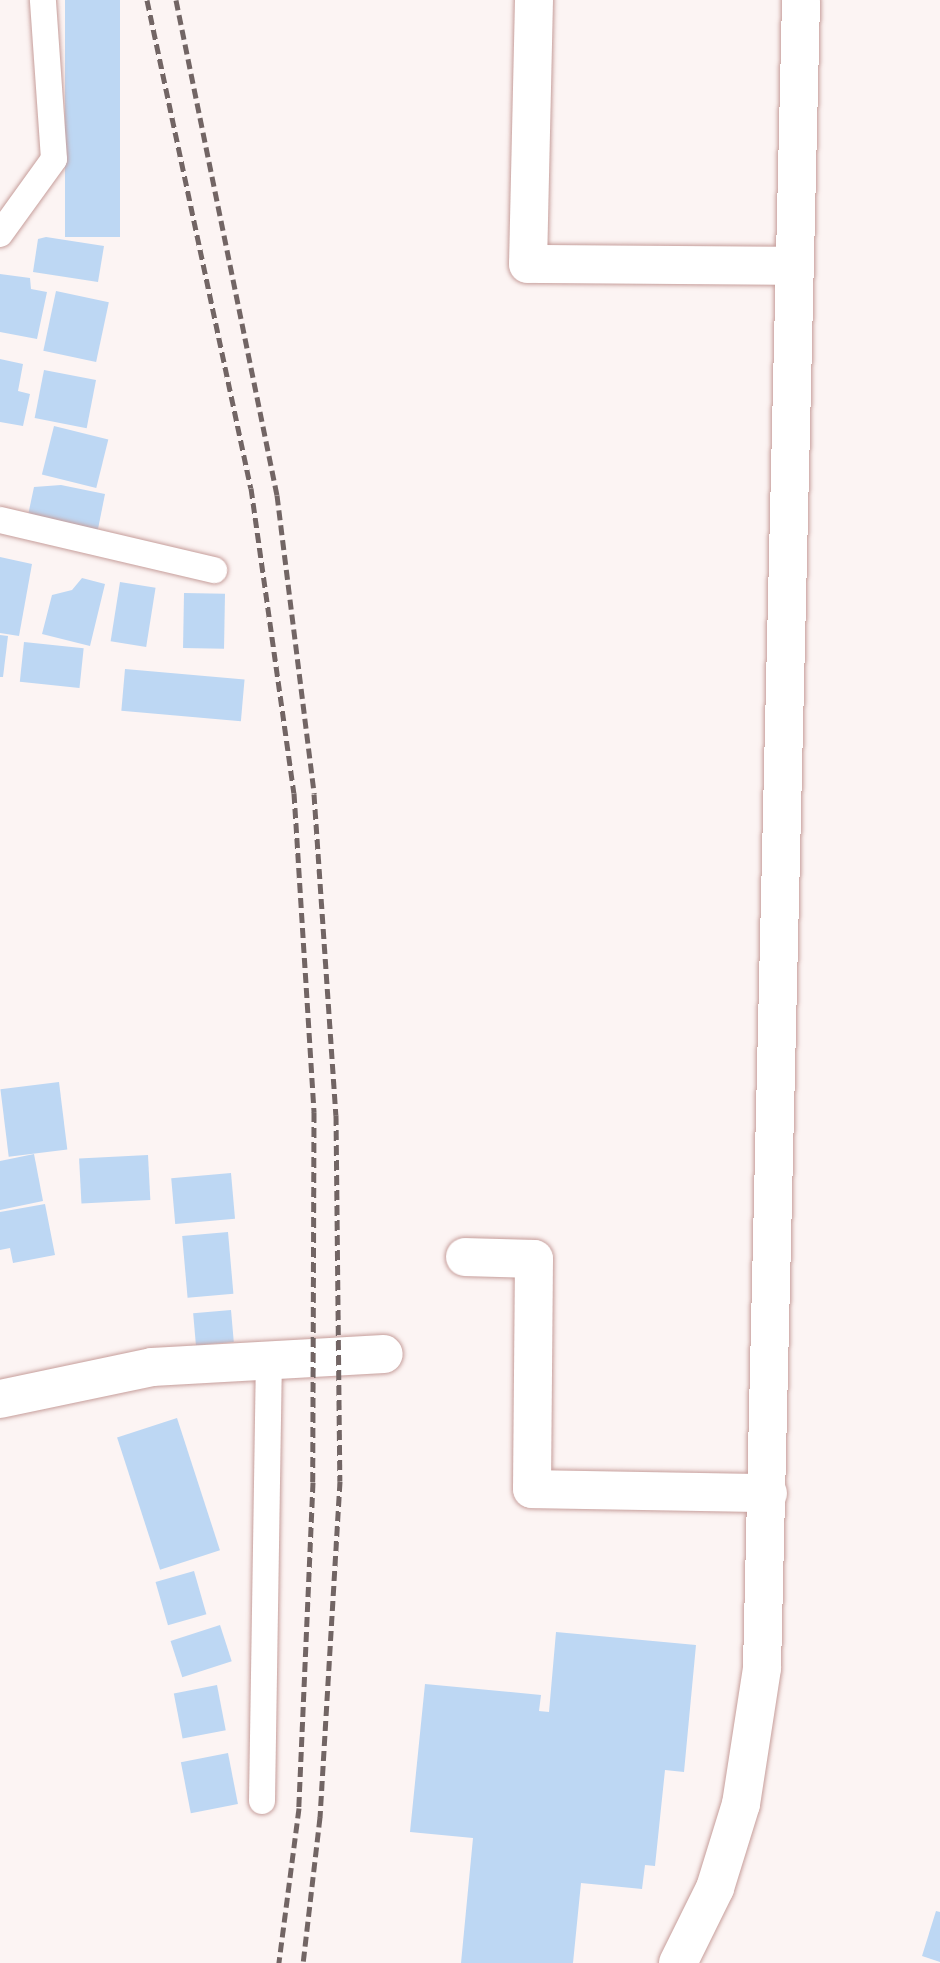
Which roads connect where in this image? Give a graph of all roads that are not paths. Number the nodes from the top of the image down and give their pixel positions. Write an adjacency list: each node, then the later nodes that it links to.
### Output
1 (43, 0): 4 (lane)
2 (534, 0): 5 (street)
3 (800, 0): 5 (street)
4 (0, 234)
5 (794, 266): 12 (street)
6 (0, 520): 7 (lane)
7 (214, 570)
8 (465, 1257): 12 (street)
9 (384, 1354): 10 (street)
10 (269, 1358): 11 (street); 13 (lane)
11 (0, 1399)
12 (768, 1493): 14 (street)
13 (262, 1801)
14 (678, 1963)

